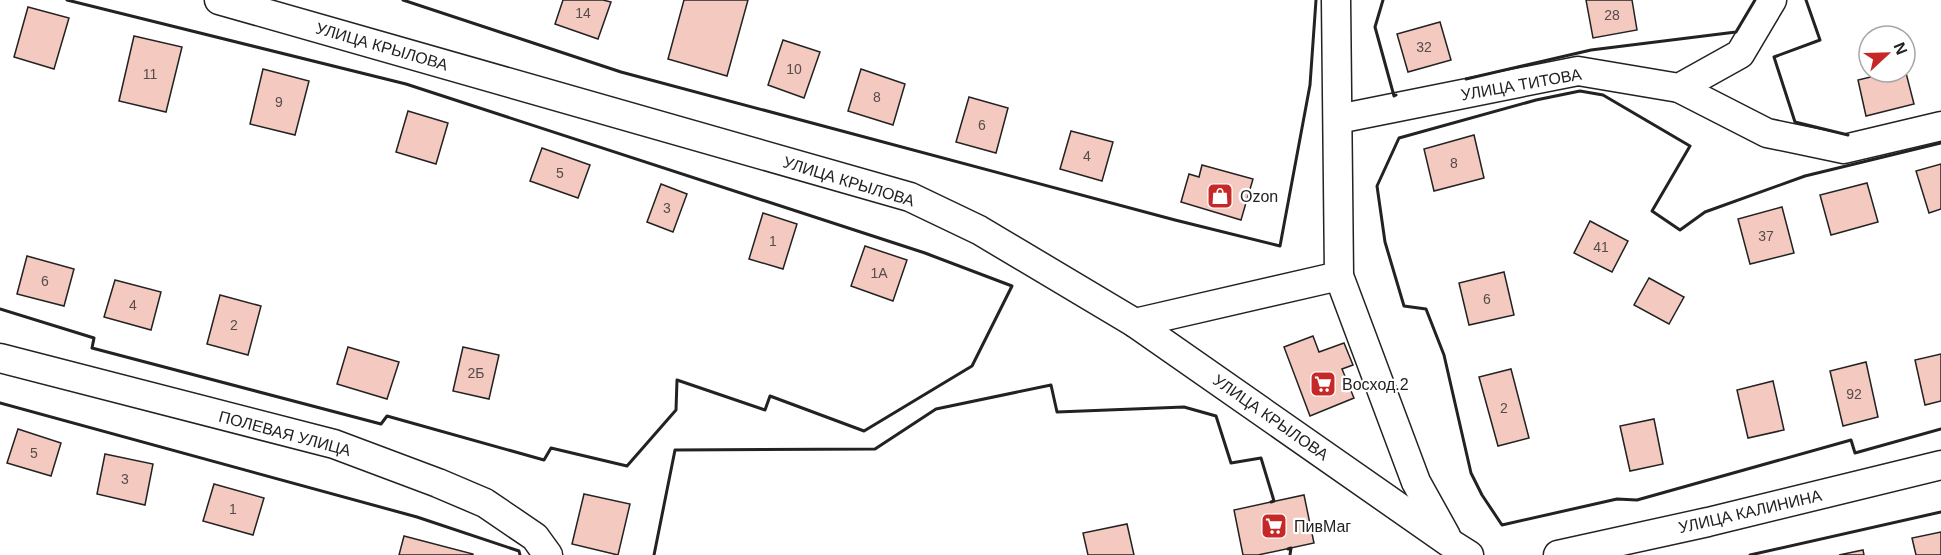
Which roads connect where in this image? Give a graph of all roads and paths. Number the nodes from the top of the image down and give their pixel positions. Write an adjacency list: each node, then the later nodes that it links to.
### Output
1 (219, 0): 8 (street, УЛИЦА КРЫЛОВА)
2 (1336, 0): 5 (street)
3 (1772, 0): 4 (street)
4 (1679, 88): 5 (street, УЛИЦА ТИТОВА); 6 (street, УЛИЦА ТИТОВА)
5 (1338, 119): 7 (street)
6 (1941, 126)
7 (1339, 276): 8 (street); 11 (street)
8 (1135, 322): 11 (street, УЛИЦА КРЫЛОВА)
9 (0, 358): 12 (street, ПОЛЕВАЯ УЛИЦА)
10 (1941, 465): 13 (street, УЛИЦА КАЛИНИНА)
11 (1459, 549)
12 (548, 555)
13 (1558, 555)

